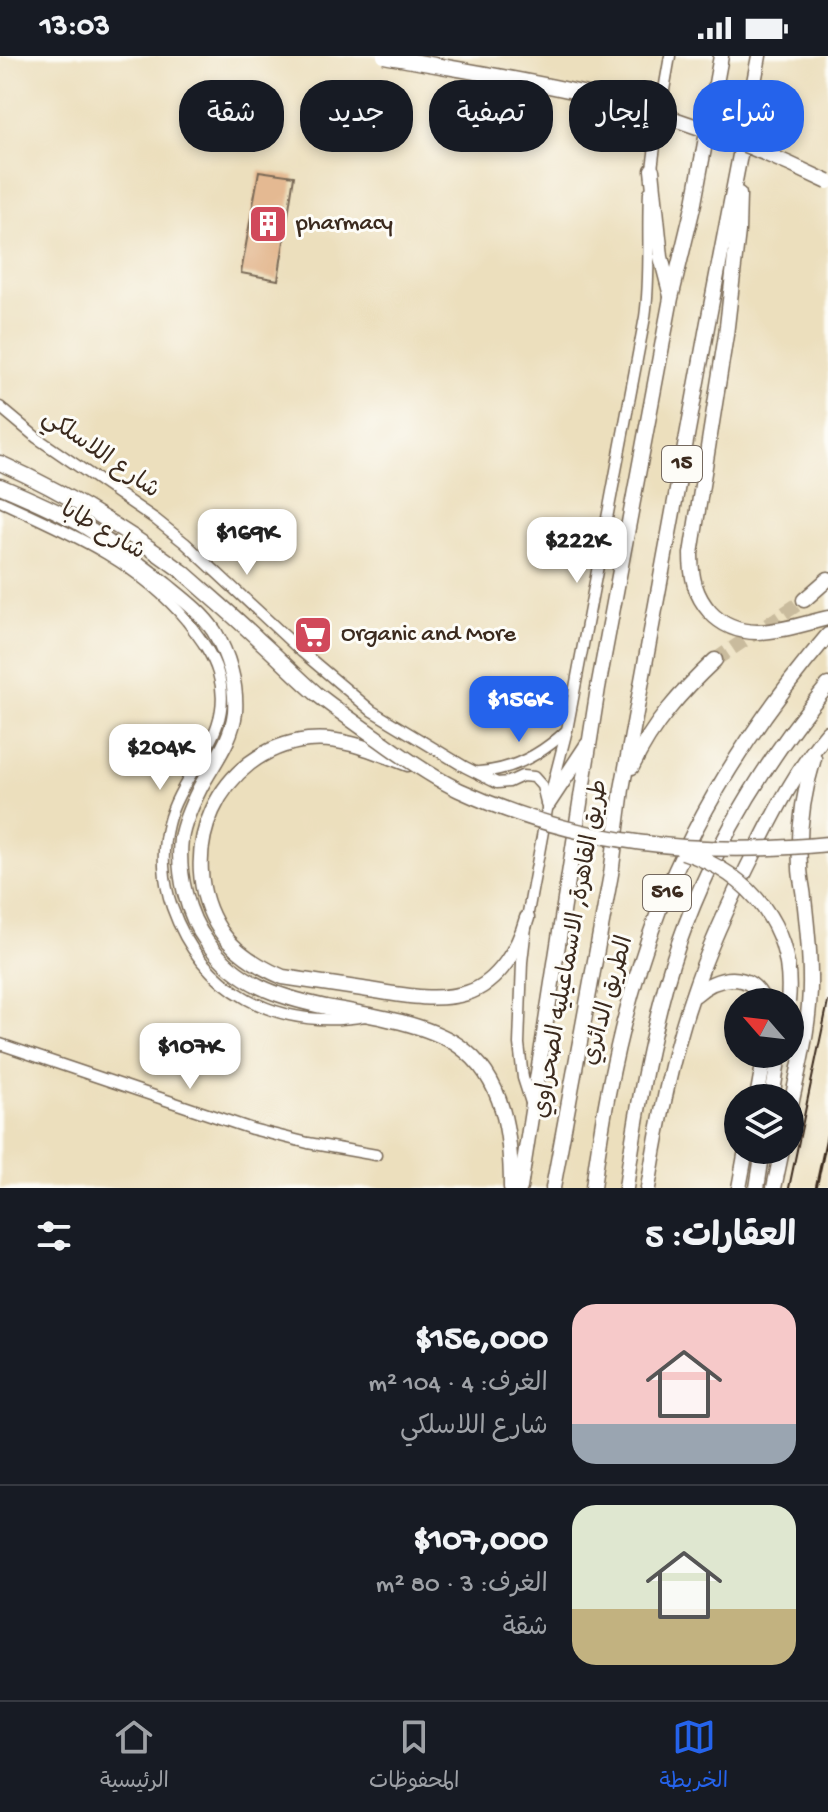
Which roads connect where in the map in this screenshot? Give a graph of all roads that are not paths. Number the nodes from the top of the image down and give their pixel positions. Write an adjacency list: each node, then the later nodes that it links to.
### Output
1 (384, 56): 7 (highway, bridge)
2 (670, 56): 6 (street)
3 (721, 56): 8 (highway, طريق القاهرة, الاسماعيليه الصحراوي / 15)
4 (759, 56): 5 (highway, طريق القاهرة, الاسماعيليه الصحراوي / 15)
5 (739, 155): 16 (highway); 25 (highway, طريق القاهرة, الاسماعيليه الصحراوي / 15)
6 (652, 170): 8 (highway); 20 (street)
7 (828, 182)
8 (671, 298): 22 (highway, طريق القاهرة, الاسماعيليه الصحراوي / 15)
9 (0, 407): 24 (street, شارع اللاسلكي)
10 (0, 463): 23 (highway, bridge)
11 (0, 486): 13 (highway)
12 (0, 501): 13 (street, شارع طابا)
13 (74, 528): 40 (highway)
14 (828, 579): 15 (highway)
15 (804, 600)
16 (828, 618)
17 (828, 635): 43 (highway, الطريق الدائري / 516)
18 (715, 660): 25 (highway)
19 (828, 685): 44 (highway, الطريق الدائري / 516)
20 (567, 730): 24 (street); 26 (street)
21 (824, 737): 32 (highway, 516); 34 (highway)
22 (590, 742): 26 (highway); 35 (highway, طريق القاهرة, الاسماعيليه الصحراوي / 15)
23 (417, 767): 28 (highway, bridge); 29 (highway, bridge)
24 (477, 772): 26 (street, شارع اللاسلكي)
25 (622, 789): 42 (highway, طريق القاهرة, الاسماعيليه الصحراوي / 15)
26 (548, 807): 29 (street)
27 (828, 844): 28 (highway, bridge)
28 (667, 847): 31 (highway, bridge)
29 (527, 918): 35 (street)
30 (753, 988): 32 (highway)
31 (789, 988)
32 (691, 998): 45 (highway, 516)
33 (0, 1044): 36 (street)
34 (795, 1084)
35 (533, 1110): 41 (highway, طريق القاهرة, الاسماعيليه الصحراوي / 15)
36 (376, 1155)
37 (743, 1164): 46 (highway)
38 (761, 1164): 47 (highway)
39 (779, 1164): 48 (highway)
40 (511, 1188)
41 (520, 1188)
42 (553, 1188)
43 (593, 1188)
44 (626, 1188)
45 (648, 1188)
46 (739, 1188)
47 (757, 1188)
48 (774, 1188)

